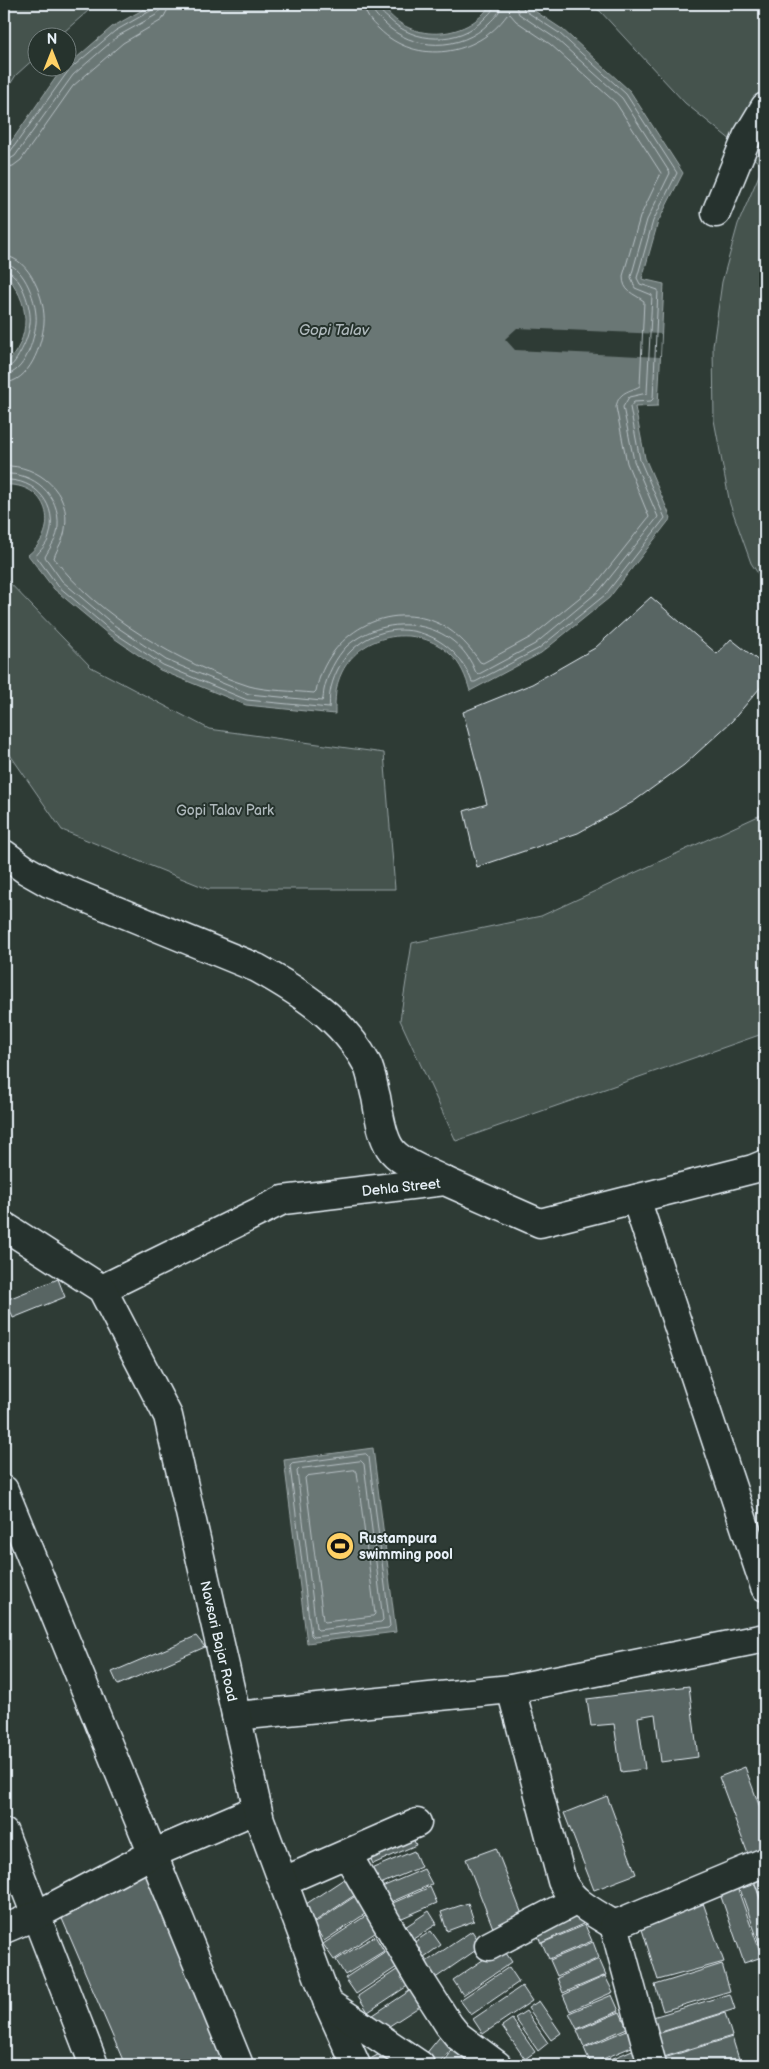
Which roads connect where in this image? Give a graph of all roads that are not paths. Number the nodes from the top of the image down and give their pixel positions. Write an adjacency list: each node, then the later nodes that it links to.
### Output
1 (765, 107): 2 (street)
2 (716, 213)
3 (4, 854): 5 (street)
4 (765, 1164): 6 (street, Dehla Street)
5 (445, 1181): 6 (street, Dehla Street); 8 (street, Dehla Street)
6 (636, 1199): 10 (street)
7 (4, 1226): 8 (street, Navsari Bajar Road)
8 (102, 1289): 13 (street, Navsari Bajar Road)
9 (4, 1490): 17 (street)
10 (765, 1587)
11 (765, 1638): 12 (street)
12 (511, 1689): 13 (street); 21 (street)
13 (236, 1716): 14 (street, Navsari Bajar Road)
14 (257, 1808): 17 (street); 20 (street, Navsari Bajar Road)
15 (416, 1823): 18 (street)
16 (4, 1833): 22 (street)
17 (152, 1854): 22 (street); 28 (street)
18 (347, 1854): 20 (street); 31 (street)
19 (765, 1862): 23 (street)
20 (284, 1881): 26 (street, Navsari Bajar Road)
21 (575, 1901): 23 (street); 25 (street)
22 (35, 1916): 24 (street); 27 (street)
23 (614, 1925): 32 (street)
24 (4, 1929)
25 (489, 1946)
26 (328, 2003): 29 (street, Navsari Bajar Road); 30 (street)
27 (94, 2065)
28 (238, 2065)
29 (356, 2065)
30 (420, 2065)
31 (497, 2065)
32 (652, 2065)

